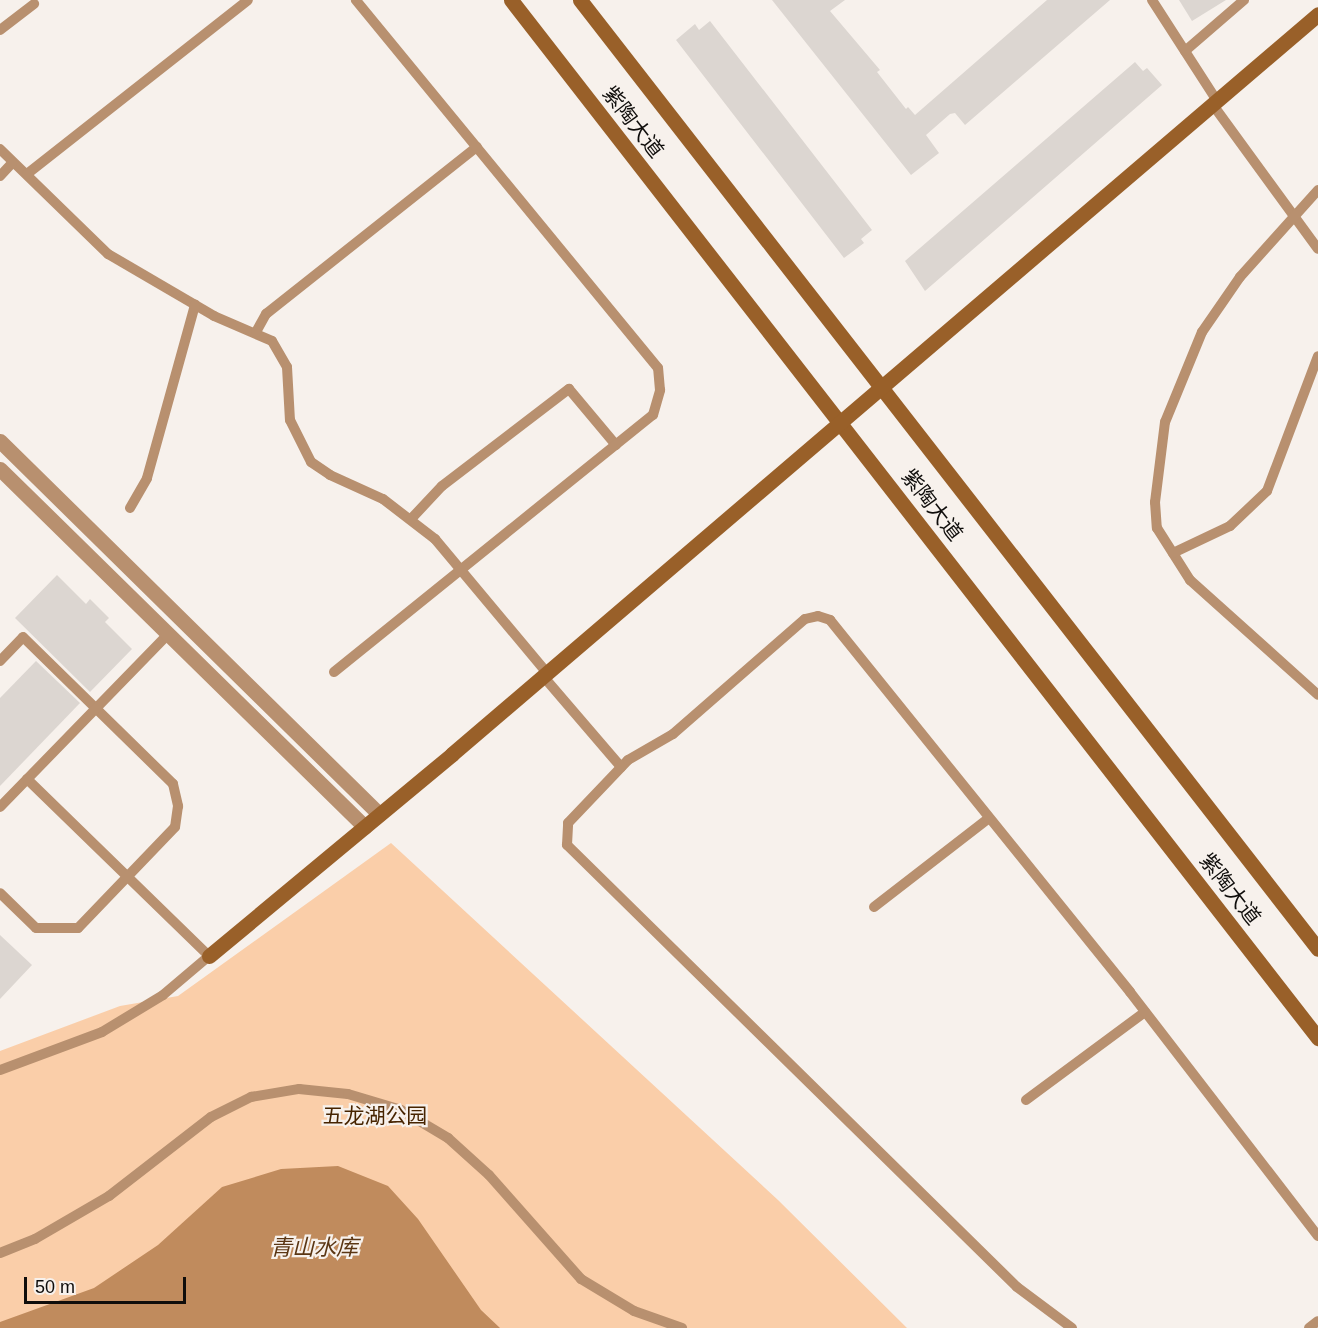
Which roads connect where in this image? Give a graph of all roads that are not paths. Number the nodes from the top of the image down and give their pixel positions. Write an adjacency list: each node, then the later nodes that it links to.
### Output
1 (248, 0): 15 (lane)
2 (356, 0): 12 (lane)
3 (512, 0): 24 (main road, 紫陶大道)
4 (579, 0): 23 (main road, 紫陶大道)
5 (1152, 0): 10 (lane)
6 (1244, 0): 10 (lane)
7 (34, 4): 9 (lane)
8 (1318, 14): 11 (main road)
9 (0, 30)
10 (1185, 51): 11 (lane)
11 (1215, 103): 18 (lane); 23 (main road)
12 (477, 147): 21 (lane); 26 (lane)
13 (0, 149): 14 (lane)
14 (12, 163): 15 (lane); 16 (lane)
15 (27, 174): 20 (lane)
16 (0, 176)
17 (1318, 190): 18 (lane)
18 (1294, 216): 19 (lane); 30 (lane)
19 (1318, 249)
20 (195, 305): 21 (lane); 28 (lane)
21 (256, 332): 29 (lane)
22 (1318, 356): 30 (lane)
23 (882, 388): 24 (main road); 47 (main road, 紫陶大道)
24 (841, 423): 35 (main road); 50 (main road, 紫陶大道)
25 (0, 441): 41 (street)
26 (616, 445): 29 (lane); 31 (lane)
27 (0, 469): 32 (street)
28 (130, 508)
29 (411, 519): 31 (lane)
30 (1173, 553): 36 (lane)
31 (461, 570): 34 (lane); 35 (lane)
32 (168, 634): 37 (lane); 43 (street)
33 (0, 661): 37 (lane)
34 (334, 672)
35 (545, 675): 38 (lane); 41 (main road)
36 (1318, 694)
37 (96, 708): 39 (lane); 44 (lane)
38 (621, 767): 42 (lane); 57 (lane)
39 (27, 779): 40 (lane); 44 (lane)
40 (0, 807)
41 (380, 814): 43 (main road)
42 (989, 818): 46 (lane); 49 (lane)
43 (364, 827): 48 (main road)
44 (127, 876): 45 (lane); 48 (lane)
45 (0, 893)
46 (874, 907)
47 (1318, 949)
48 (209, 956): 51 (lane)
49 (1145, 1012): 52 (lane); 53 (lane)
50 (1318, 1038)
51 (0, 1070)
52 (1026, 1100)
53 (1318, 1236)
54 (0, 1253): 56 (lane)
55 (1318, 1321): 58 (lane)
56 (682, 1328)
57 (1072, 1328)
58 (1309, 1328)

